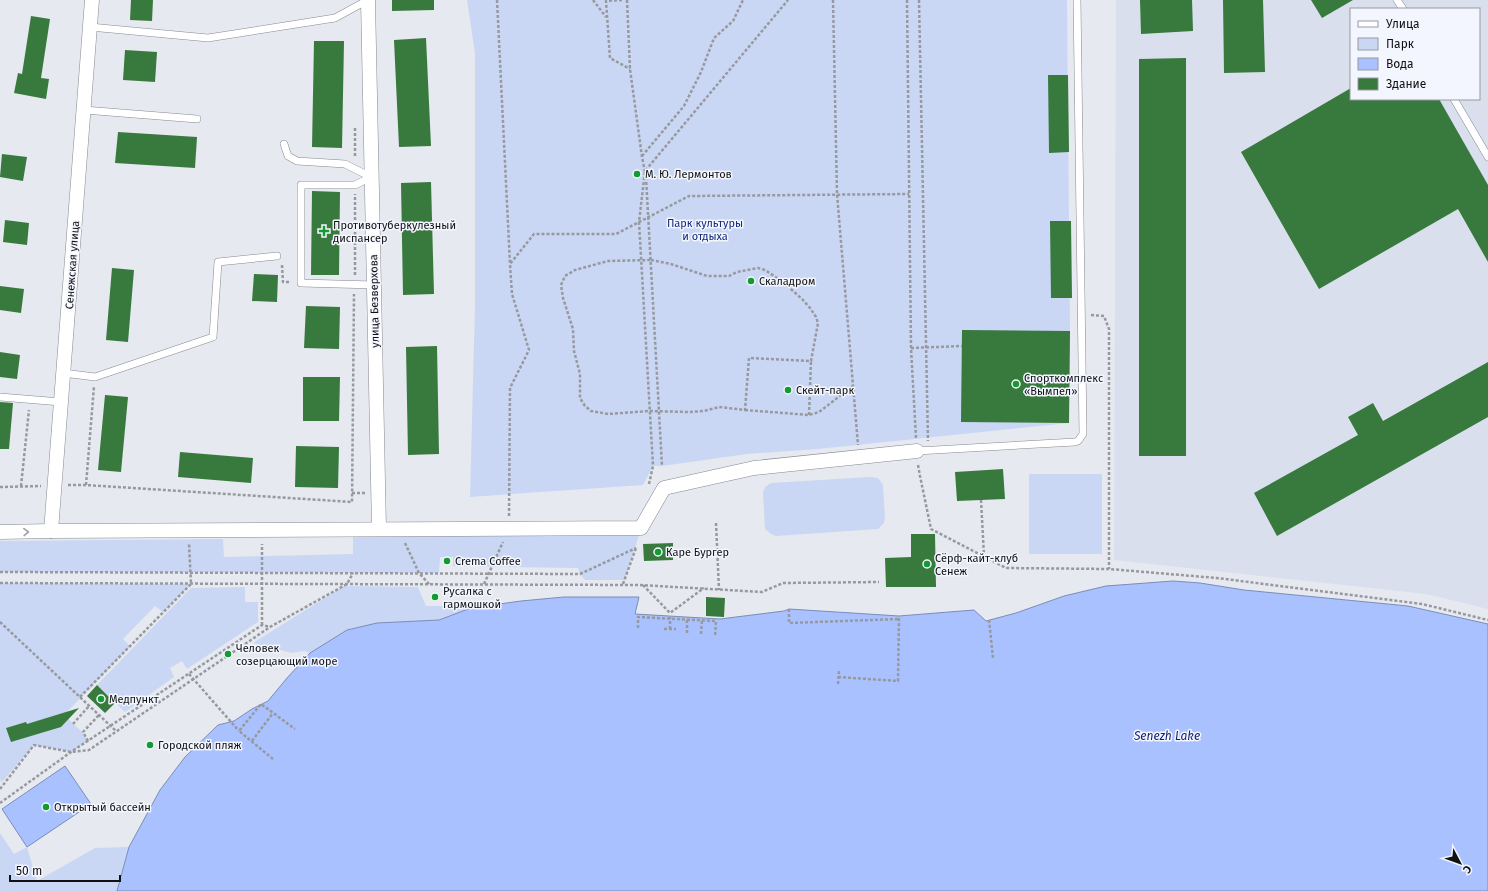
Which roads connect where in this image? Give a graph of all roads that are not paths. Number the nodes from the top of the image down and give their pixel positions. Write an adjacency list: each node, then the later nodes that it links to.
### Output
1 (92, 0): 4 (street, Сенежская улица)
2 (368, 0): 4 (lane); 10 (street, улица Безверхова)
3 (1077, 0): 16 (lane)
4 (90, 27): 6 (street, Сенежская улица)
5 (1455, 100): 9 (lane)
6 (84, 110): 7 (lane); 13 (street, Сенежская улица)
7 (197, 119)
8 (284, 144): 10 (lane)
9 (1488, 157)
10 (372, 177): 12 (street, улица Безверхова); 12 (lane)
11 (277, 256): 13 (lane)
12 (374, 285): 17 (street, улица Безверхова)
13 (63, 373): 15 (street, Сенежская улица)
14 (0, 397): 15 (lane)
15 (61, 402): 18 (street, Сенежская улица)
16 (923, 450): 17 (street)
17 (379, 529): 18 (street)
18 (51, 531): 19 (street, one-way to 18)
19 (0, 532)

